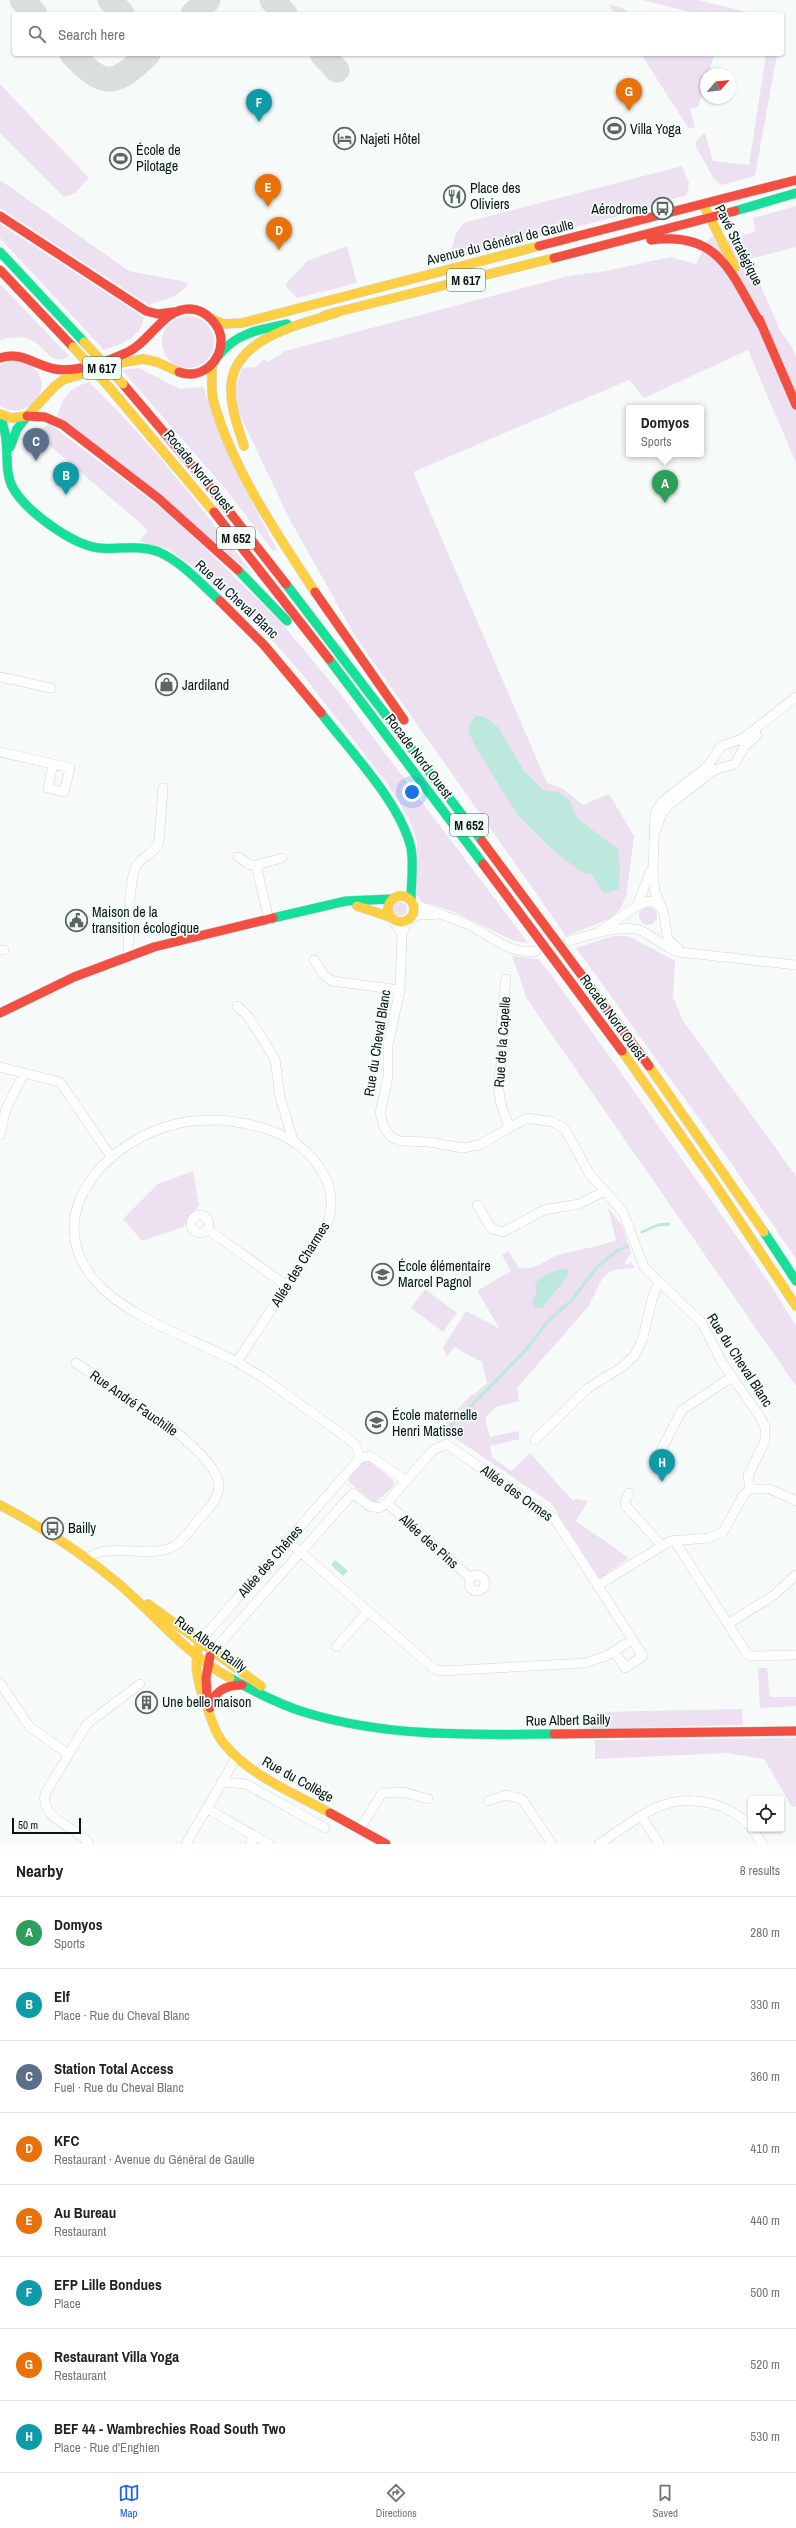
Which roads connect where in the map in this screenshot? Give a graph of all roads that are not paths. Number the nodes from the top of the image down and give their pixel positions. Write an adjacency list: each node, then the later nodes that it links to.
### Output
1 (796, 180): 3 (main road, Avenue du Général de Gaulle / M 617)
2 (796, 194): 6 (main road, Avenue du Général de Gaulle / M 617)
3 (716, 201): 4 (main road, Avenue du Général de Gaulle / M 617); 6 (main road)
4 (703, 204): 6 (main road, Pavé Stratégique); 12 (main road, Avenue du Général de Gaulle / M 617)
5 (0, 216): 10 (main road)
6 (715, 217): 8 (main road, Avenue du Général de Gaulle / M 617); 13 (main road, Pavé Stratégique)
7 (0, 252): 59 (main road, Rocade Nord Ouest / M 652, bridge)
8 (576, 252): 11 (main road, Avenue du Général de Gaulle / M 617); 13 (main road)
9 (0, 270): 31 (main road, Rocade Nord Ouest / M 652, bridge)
10 (174, 312): 12 (main road); 14 (main road)
11 (336, 313): 15 (main road, Avenue du Général de Gaulle / M 617); 26 (main road)
12 (211, 318): 15 (main road)
13 (762, 326): 21 (main road, Pavé Stratégique)
14 (158, 329): 17 (main road, M 617); 19 (main road)
15 (219, 355): 18 (main road)
16 (0, 358): 17 (main road)
17 (34, 360): 20 (main road)
18 (212, 365): 19 (main road); 28 (main road)
19 (168, 368): 20 (main road, M 617)
20 (44, 400): 23 (main road, Rue du Cheval Blanc)
21 (796, 405)
22 (0, 414): 23 (main road)
23 (27, 416): 25 (main road, Rue du Cheval Blanc); 31 (main road)
24 (0, 418): 25 (main road, Rue du Cheval Blanc)
25 (8, 454): 46 (main road, Rue du Cheval Blanc)
26 (248, 458)
27 (268, 500): 28 (main road)
28 (363, 661): 34 (main road)
29 (0, 677): 30 (street)
30 (51, 688)
31 (356, 695): 85 (main road, Rocade Nord Ouest / M 652)
32 (796, 697): 35 (street)
33 (796, 705): 39 (street)
34 (408, 726)
35 (730, 744): 38 (street); 39 (street)
36 (421, 745): 59 (main road)
37 (0, 752): 40 (street)
38 (716, 754): 41 (street); 43 (street)
39 (739, 756): 41 (street)
40 (53, 764)
41 (726, 766): 43 (street)
42 (163, 788): 66 (street)
43 (654, 839): 48 (street)
44 (238, 857): 47 (street)
45 (282, 858): 47 (street)
46 (411, 861): 49 (main road, Rue du Cheval Blanc); 50 (main road, Rue du Cheval Blanc)
47 (256, 865): 56 (street)
48 (652, 865): 52 (street); 53 (street)
49 (392, 898): 50 (main road); 51 (main road); 55 (main road)
50 (412, 901): 54 (street); 57 (main road)
51 (331, 905): 55 (main road); 56 (main road)
52 (636, 906): 53 (street); 60 (street); 62 (street)
53 (662, 908): 58 (street)
54 (442, 916): 57 (street); 64 (street)
55 (391, 918): 57 (main road); 61 (street)
56 (269, 920): 66 (main road)
57 (409, 920): 61 (street, Rue du Cheval Blanc)
58 (664, 920): 60 (street); 65 (street)
59 (549, 930): 82 (main road, Rocade Nord Ouest / M 652)
60 (641, 930): 62 (street); 65 (street)
61 (402, 934): 70 (street, Rue du Cheval Blanc)
62 (591, 935): 63 (street)
63 (569, 941)
64 (536, 951)
65 (700, 953): 68 (street)
66 (128, 956): 72 (main road)
67 (314, 960): 70 (street)
68 (796, 965)
69 (506, 979): 75 (street, Rue de la Capelle)
70 (400, 990): 75 (street, Rue du Cheval Blanc)
71 (237, 1006): 77 (street)
72 (2, 1013)
73 (0, 1067): 74 (street)
74 (24, 1073): 76 (street); 78 (street)
75 (509, 1127): 79 (street, Rue du Cheval Blanc)
76 (0, 1135)
77 (293, 1140): 78 (street, Allée des Charmes); 84 (street, Allée des Charmes)
78 (112, 1158): 86 (street, Allée des Charmes)
79 (605, 1191): 80 (street); 83 (street, Rue du Cheval Blanc)
80 (477, 1205)
81 (207, 1229): 84 (street)
82 (796, 1281)
83 (659, 1282): 88 (street, Rue du Cheval Blanc); 89 (street)
84 (287, 1286): 86 (street, Allée des Charmes)
85 (796, 1306)
86 (237, 1362): 90 (street, Allée des Charmes)
87 (76, 1363): 104 (street, Rue André Fauchille)
88 (732, 1377): 91 (street); 94 (street, Rue du Cheval Blanc)
89 (535, 1440)
90 (360, 1458): 92 (street, Allée des Chênes); 93 (street)
91 (656, 1460)
92 (339, 1481): 95 (street); 101 (street, Allée des Chênes)
93 (406, 1481): 98 (street); 108 (street, Allée des Ormes)
94 (750, 1489): 97 (street); 100 (street)
95 (353, 1493): 98 (street); 103 (street, Allée des Chênes)
96 (629, 1493): 102 (street)
97 (796, 1501)
98 (387, 1503): 106 (street, Allée des Pins)
99 (0, 1505): 104 (main road, Rue Albert Bailly)
100 (674, 1540): 102 (street); 110 (street)
101 (288, 1541): 103 (street); 112 (street, Allée des Chênes)
102 (662, 1546): 108 (street)
103 (300, 1552): 109 (street); 114 (street, Allée des Chênes)
104 (87, 1558): 107 (main road, Rue Albert Bailly)
105 (796, 1575): 110 (street)
106 (470, 1578)
107 (121, 1586): 112 (main road, Rue Albert Bailly); 116 (main road, Rue Albert Bailly)
108 (597, 1586): 111 (street, Allée des Ormes)
109 (368, 1611): 113 (street); 115 (street)
110 (728, 1624): 117 (street)
111 (632, 1640): 115 (street); 115 (street, Allée des Ormes)
112 (200, 1641): 114 (main road, Rue Albert Bailly); 116 (main road, Rue du Collège)
113 (336, 1647)
114 (213, 1651): 118 (main road, Rue du Collège); 124 (main road, Rue Albert Bailly)
115 (615, 1652)
116 (196, 1653): 118 (main road, Rue Albert Bailly); 123 (main road, Rue du Collège)
117 (796, 1655)
118 (209, 1663): 121 (main road, Rue Albert Bailly); 122 (main road, Rue du Collège)
119 (0, 1683): 126 (street)
120 (140, 1684): 126 (street)
121 (242, 1685): 122 (main road); 124 (main road, Rue Albert Bailly)
122 (210, 1708): 123 (main road, Rue du Collège)
123 (213, 1721): 127 (main road, Rue du Collège)
124 (341, 1722): 125 (main road, Rue Albert Bailly)
125 (796, 1731)
126 (68, 1754): 138 (street)
127 (236, 1758): 128 (street); 135 (main road, Rue du Collège)
128 (221, 1782): 131 (street); 134 (street)
129 (428, 1799): 135 (street)
130 (488, 1801): 142 (street)
131 (206, 1808): 137 (street); 139 (street)
132 (642, 1817): 133 (street); 143 (street); 144 (street)
133 (748, 1825)
134 (325, 1828)
135 (360, 1829): 141 (main road, Rue du Collège)
136 (755, 1832): 145 (street)
137 (252, 1840): 140 (street)
138 (90, 1844)
139 (186, 1844)
140 (269, 1844)
141 (386, 1844)
142 (552, 1844)
143 (599, 1844)
144 (659, 1844)
145 (763, 1844)

